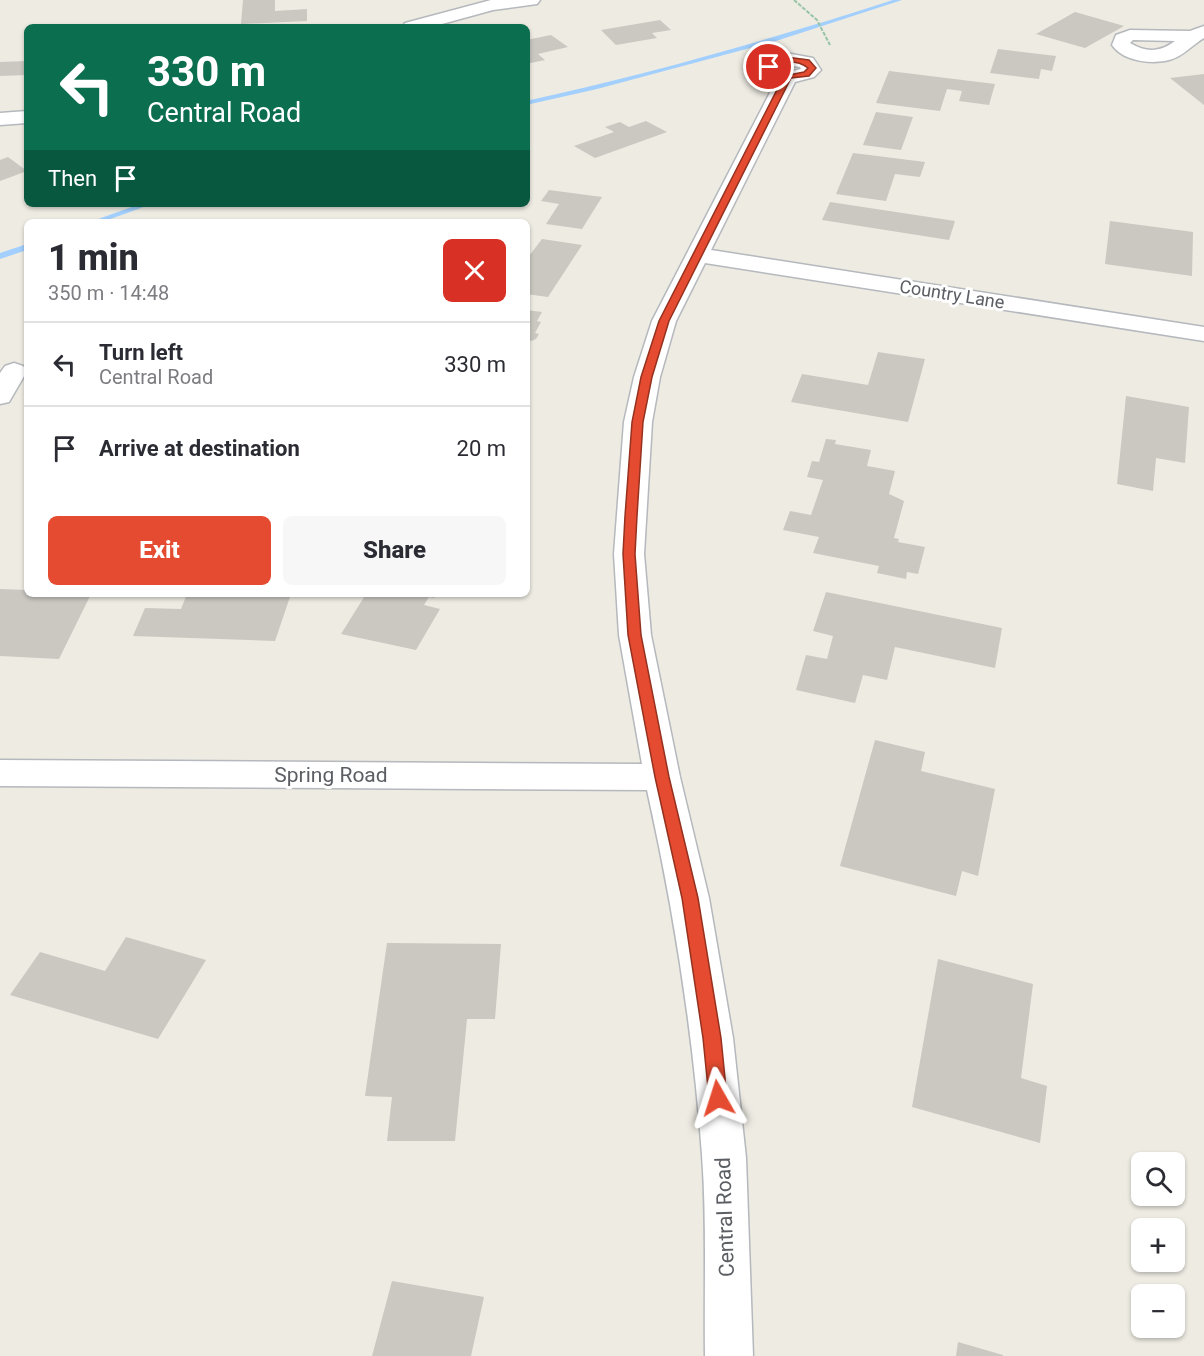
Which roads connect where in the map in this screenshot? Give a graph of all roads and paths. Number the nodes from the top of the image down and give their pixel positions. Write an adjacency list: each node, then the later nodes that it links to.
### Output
1 (531, 0): 3 (street)
2 (794, 0): 5 (path)
3 (487, 3): 4 (street)
4 (420, 24)
5 (829, 39)
6 (788, 76): 9 (street, Central Road)
7 (24, 117): 8 (street)
8 (0, 119)
9 (699, 255): 10 (street, Country Lane); 14 (street, Central Road)
10 (1204, 334)
11 (14, 371): 12 (street)
12 (0, 396)
13 (0, 773): 14 (street, Spring Road)
14 (662, 777): 15 (street, Central Road)
15 (729, 1356)

